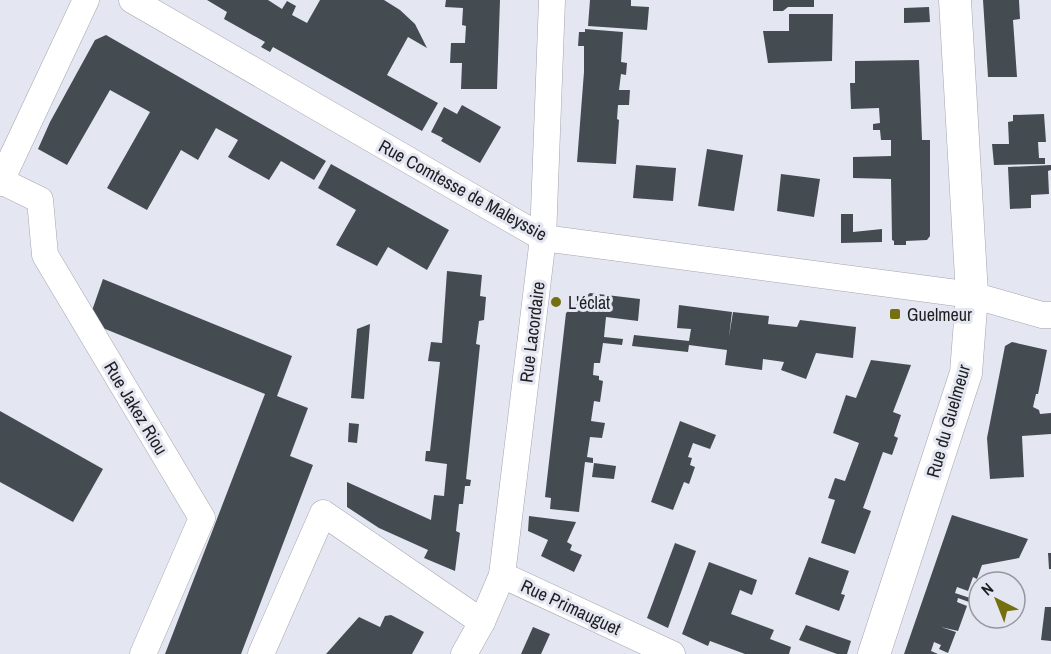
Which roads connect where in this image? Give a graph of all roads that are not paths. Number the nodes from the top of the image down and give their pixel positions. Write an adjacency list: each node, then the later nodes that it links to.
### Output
1 (86, 0): 5 (street)
2 (132, 0): 6 (street, Rue Comtesse de Maleyssie)
3 (552, 0): 6 (street, Rue Lacordaire)
4 (954, 0): 7 (street, Rue du Guelmeur)
5 (1, 182): 11 (street, Rue Jakez Riou)
6 (543, 238): 7 (street, Rue Comtesse de Maleyssie); 9 (street, Rue Lacordaire)
7 (972, 295): 8 (street, Rue Comtesse de Maleyssie); 15 (street, Rue du Guelmeur)
8 (1051, 315)
9 (502, 575): 10 (street, Rue Lacordaire); 14 (street, Rue Primauguet)
10 (482, 622): 12 (street); 13 (street, Rue Lacordaire)
11 (143, 654)
12 (261, 654)
13 (464, 654)
14 (672, 654)
15 (874, 654)

